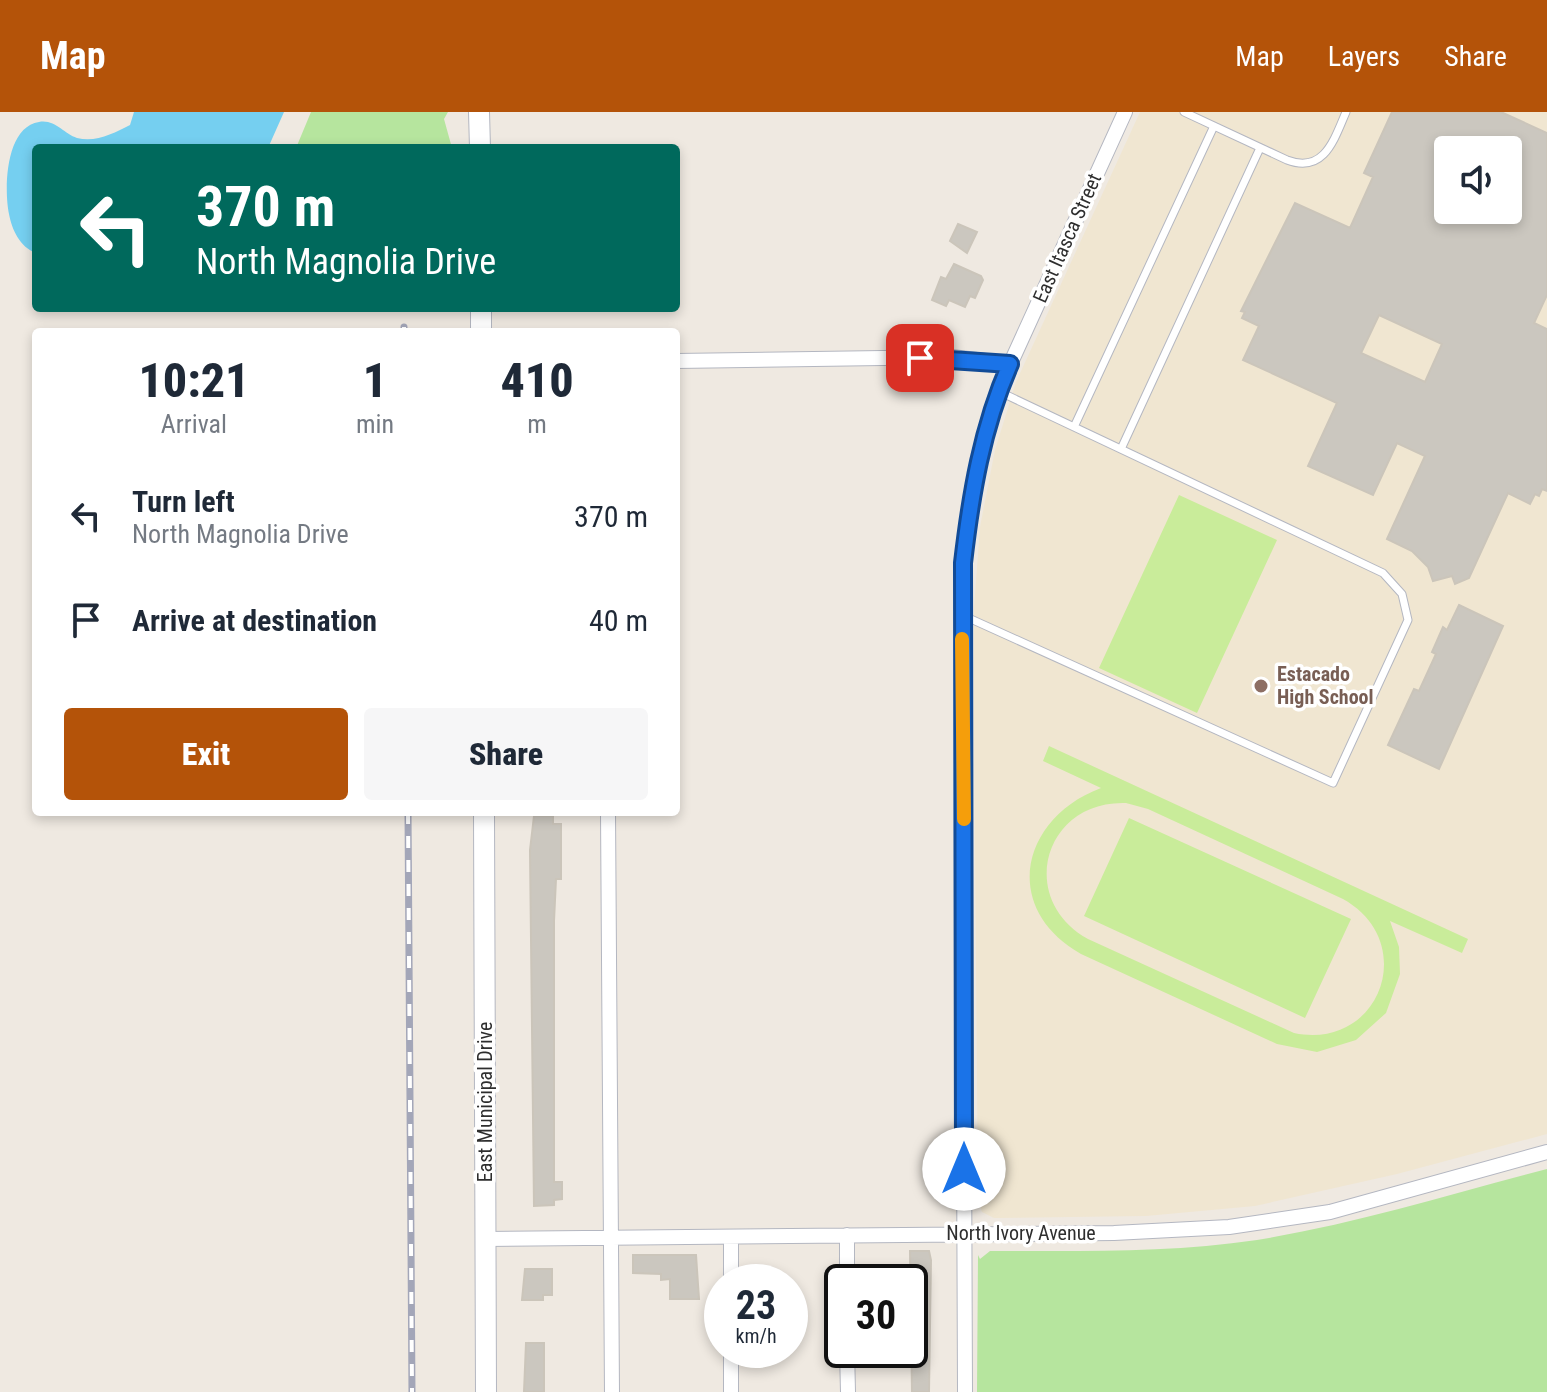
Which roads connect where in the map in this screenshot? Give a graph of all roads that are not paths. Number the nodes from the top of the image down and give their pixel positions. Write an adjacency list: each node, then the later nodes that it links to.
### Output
1 (479, 112): 6 (street)
2 (1125, 112): 9 (street, East Itasca Street)
3 (1184, 112): 5 (lane)
4 (1346, 112): 7 (lane)
5 (1214, 126): 7 (lane); 11 (lane)
6 (480, 144)
7 (1260, 148): 12 (lane)
8 (680, 361): 9 (street)
9 (1010, 364): 10 (street, East Itasca Street)
10 (998, 391): 11 (lane); 13 (street, East Itasca Street)
11 (1074, 427): 12 (lane)
12 (1121, 449): 13 (lane)
13 (962, 615): 17 (street, East Itasca Street)
14 (484, 816): 21 (street, East Municipal Drive)
15 (608, 816): 20 (street)
16 (1547, 1152): 17 (street, North Ivory Avenue)
17 (964, 1233): 18 (street, North Ivory Avenue); 30 (street, East Itasca Street)
18 (847, 1235): 19 (street, North Ivory Avenue); 23 (street)
19 (731, 1237): 20 (street, North Ivory Avenue); 22 (street)
20 (611, 1238): 21 (street, North Ivory Avenue); 27 (street)
21 (485, 1239): 26 (street, East Municipal Drive)
22 (731, 1264)
23 (847, 1264)
24 (731, 1368): 28 (street)
25 (847, 1368): 29 (street)
26 (486, 1392)
27 (612, 1392)
28 (731, 1392)
29 (848, 1392)
30 (965, 1392)

